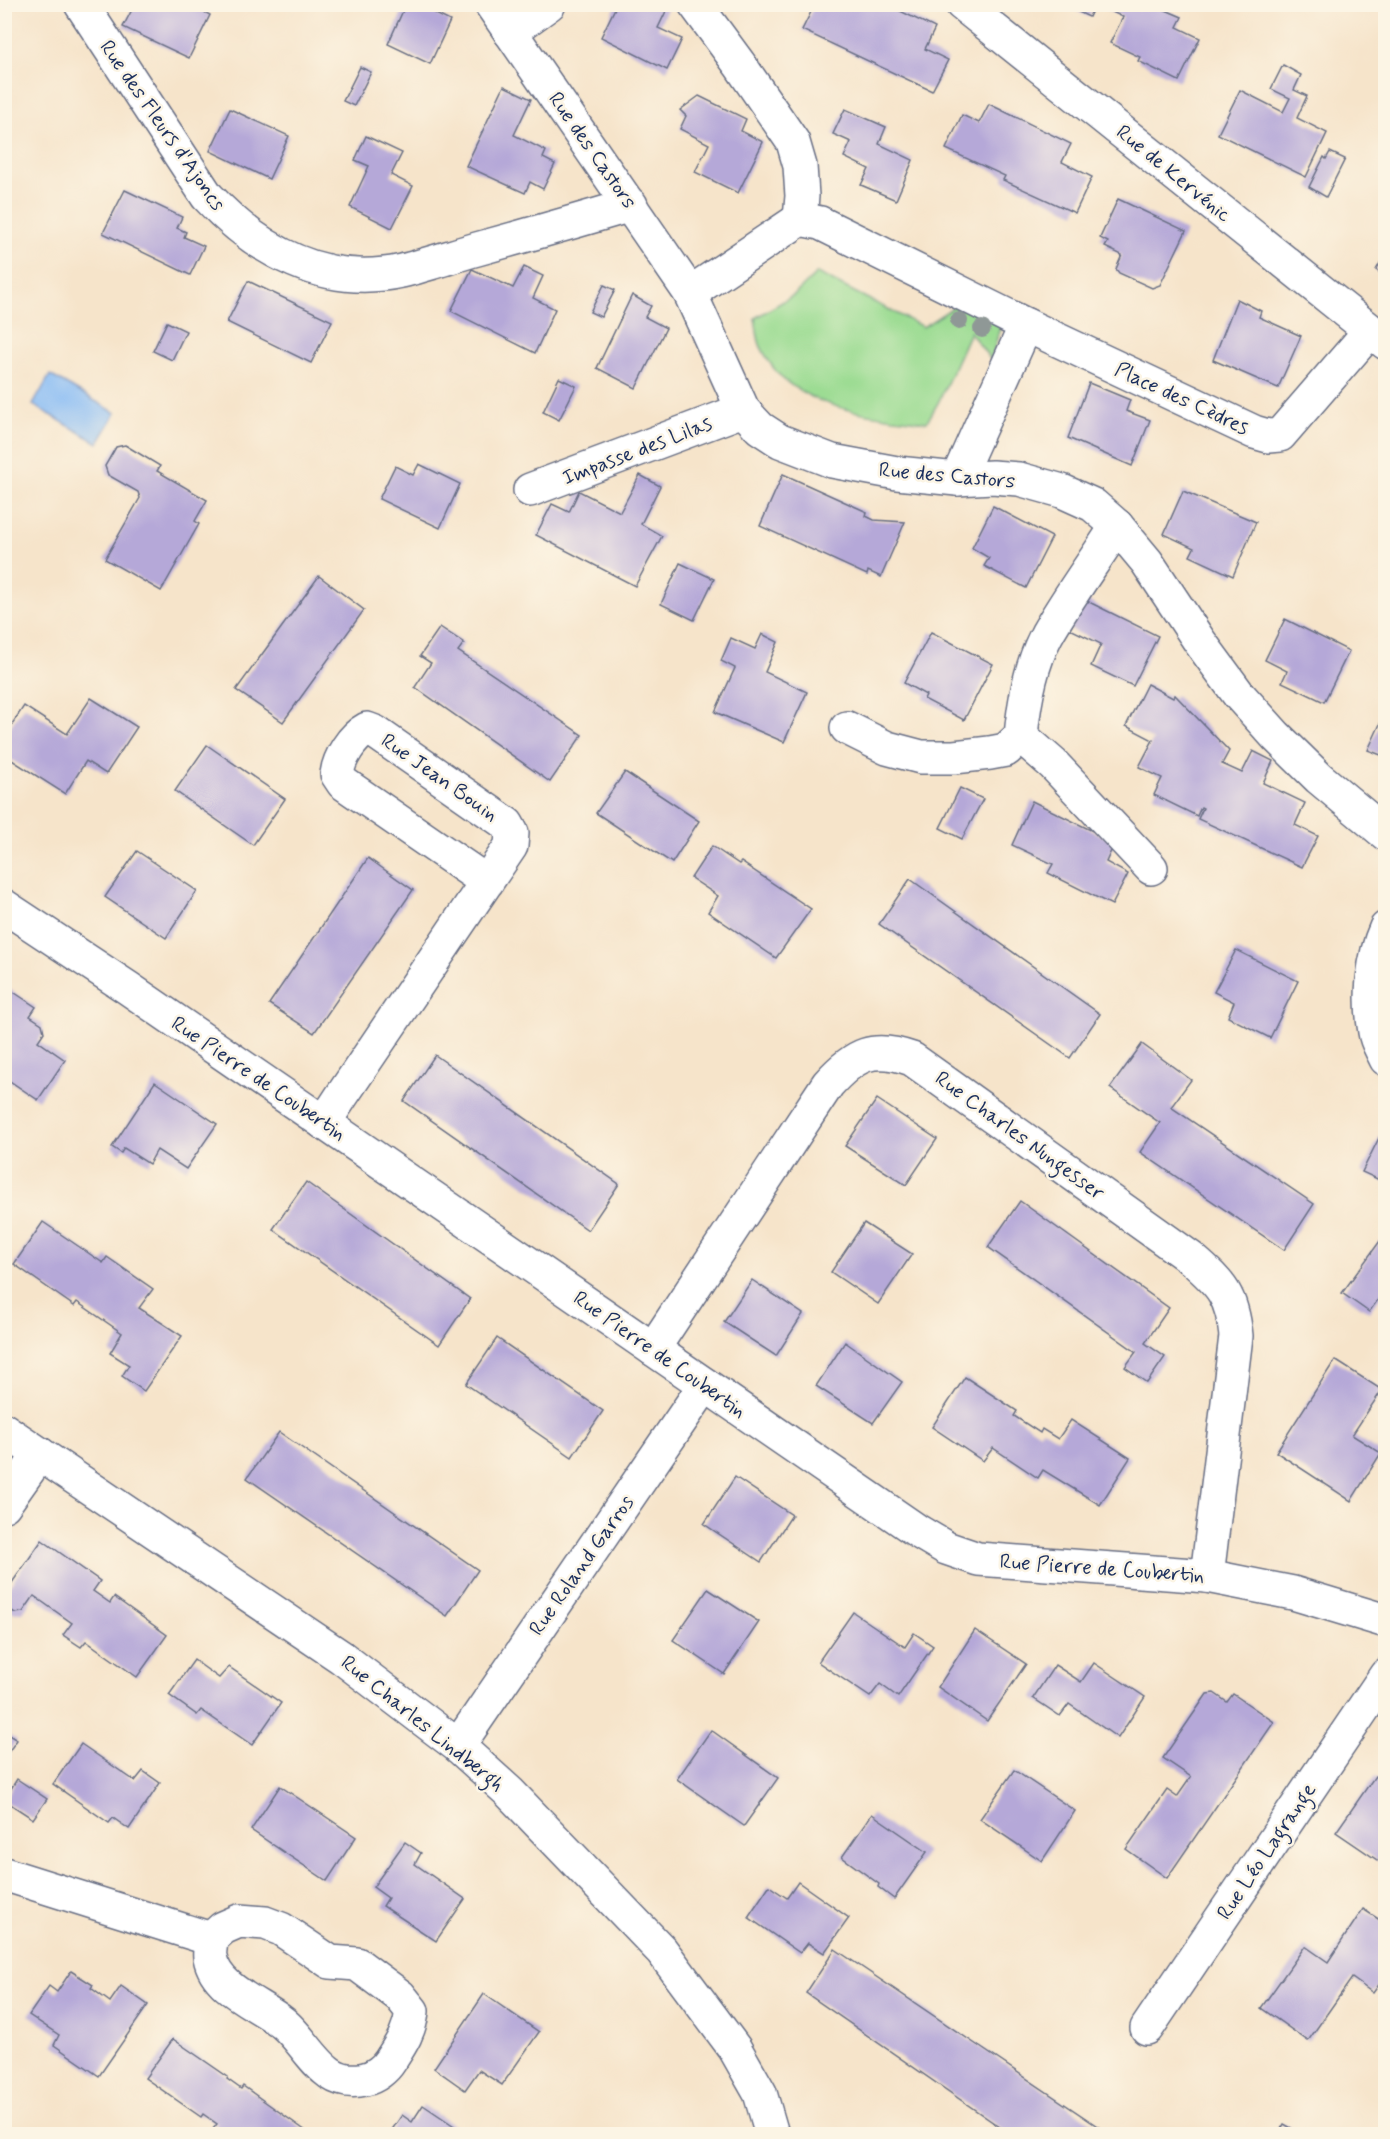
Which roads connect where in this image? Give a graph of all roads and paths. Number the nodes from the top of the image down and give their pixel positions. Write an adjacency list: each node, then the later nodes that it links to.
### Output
1 (81, 4): 7 (street, Rue des Fleurs d'Ajoncs)
2 (490, 4): 6 (street, Rue des Castors)
3 (549, 4): 6 (street)
4 (695, 4): 8 (street)
5 (962, 4): 11 (street, Rue de Kervénic)
6 (510, 32): 7 (street, Rue des Castors)
7 (631, 205): 9 (street, Rue des Castors)
8 (800, 219): 9 (street); 10 (street, Place des Cèdres)
9 (690, 293): 12 (street, Rue des Castors)
10 (1026, 325): 11 (street, Place des Cèdres); 13 (street)
11 (1378, 337)
12 (743, 410): 13 (street, Rue des Castors); 14 (street, Impasse des Lilas)
13 (957, 478): 15 (street, Rue des Castors)
14 (530, 490)
15 (1117, 526): 17 (street); 18 (street, Rue des Castors)
16 (847, 728): 17 (street)
17 (1021, 736): 19 (street)
18 (1386, 834)
19 (1151, 868)
20 (487, 882): 20 (street, Rue Jean Bouin); 24 (street, Rue Jean Bouin)
21 (4, 906): 24 (street, Rue Pierre de Coubertin)
22 (1386, 928): 23 (street)
23 (1386, 1059)
24 (324, 1123): 25 (street, Rue Pierre de Coubertin)
25 (653, 1349): 26 (street, Rue Pierre de Coubertin); 30 (street, Rue Charles Nungesser)
26 (705, 1385): 30 (street, Rue Pierre de Coubertin); 33 (street, Rue Roland Garros)
27 (4, 1430): 28 (street, Rue Charles Lindbergh)
28 (40, 1454): 29 (street); 33 (street, Rue Charles Lindbergh)
29 (4, 1505)
30 (1208, 1576): 31 (street, Rue Pierre de Coubertin)
31 (1386, 1621)
32 (1386, 1675): 36 (street, Rue Léo Lagrange)
33 (458, 1746): 37 (street, Rue Charles Lindbergh)
34 (4, 1874): 35 (street)
35 (211, 1939): 35 (street)
36 (1147, 2028)
37 (772, 2134)

